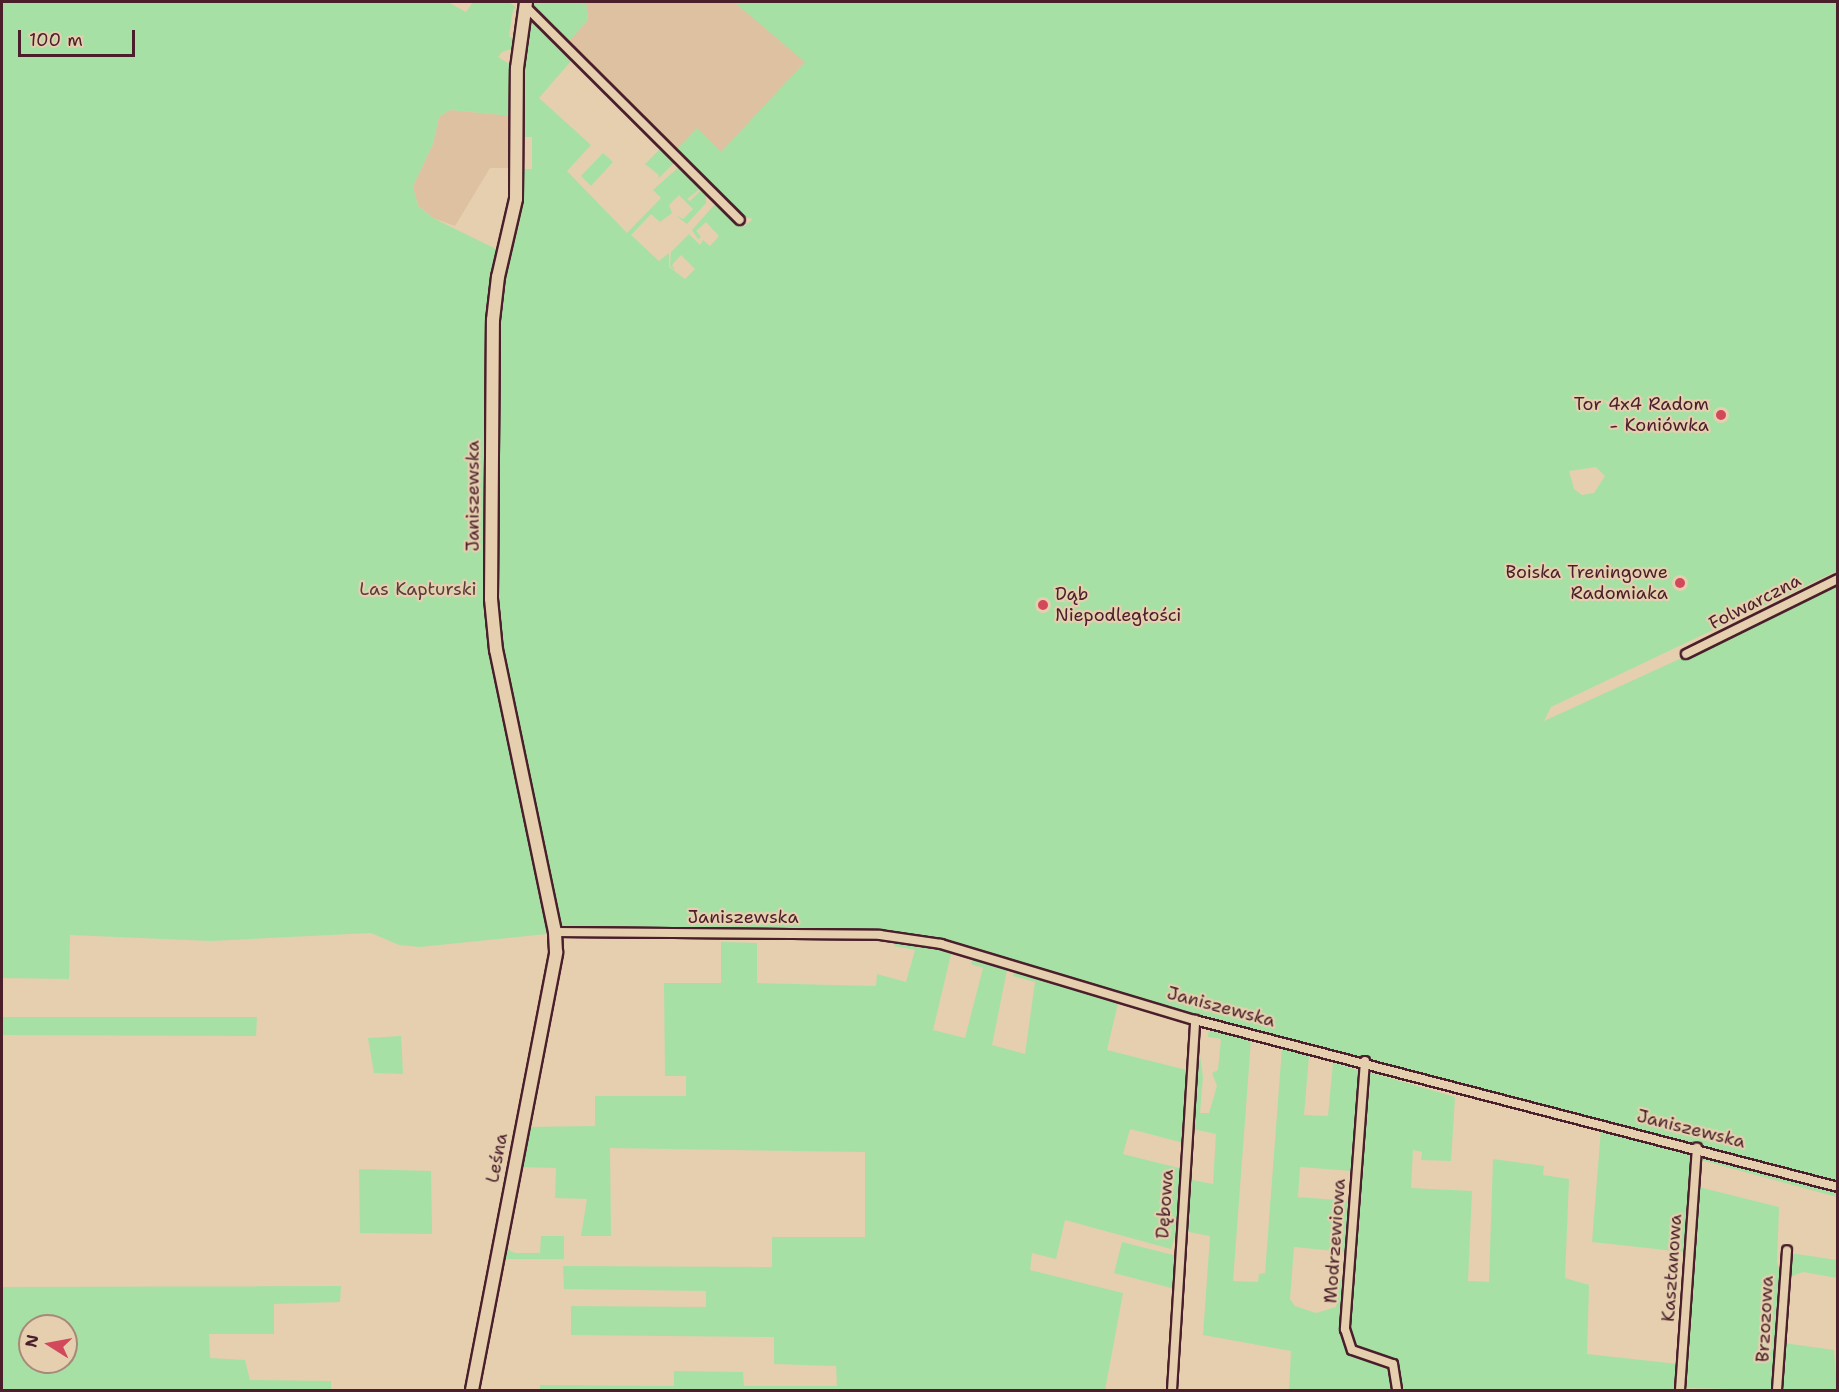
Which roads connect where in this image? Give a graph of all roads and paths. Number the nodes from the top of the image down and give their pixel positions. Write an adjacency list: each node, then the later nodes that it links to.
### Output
1 (526, 4): 2 (street); 5 (street, Janiszewska)
2 (740, 220)
3 (1838, 579): 4 (street, Folwarczna)
4 (1686, 654)
5 (555, 932): 6 (street, Janiszewska); 11 (street, Leśna)
6 (1195, 1020): 7 (street, Janiszewska); 12 (street, Dębowa)
7 (1365, 1061): 8 (street, Janiszewska); 13 (street, Modrzewiowa)
8 (1696, 1148): 9 (street, Janiszewska); 14 (street, Kasztanowa)
9 (1838, 1187)
10 (1787, 1250): 15 (street, Brzozowa)
11 (472, 1390)
12 (1172, 1390)
13 (1397, 1390)
14 (1680, 1390)
15 (1777, 1390)

